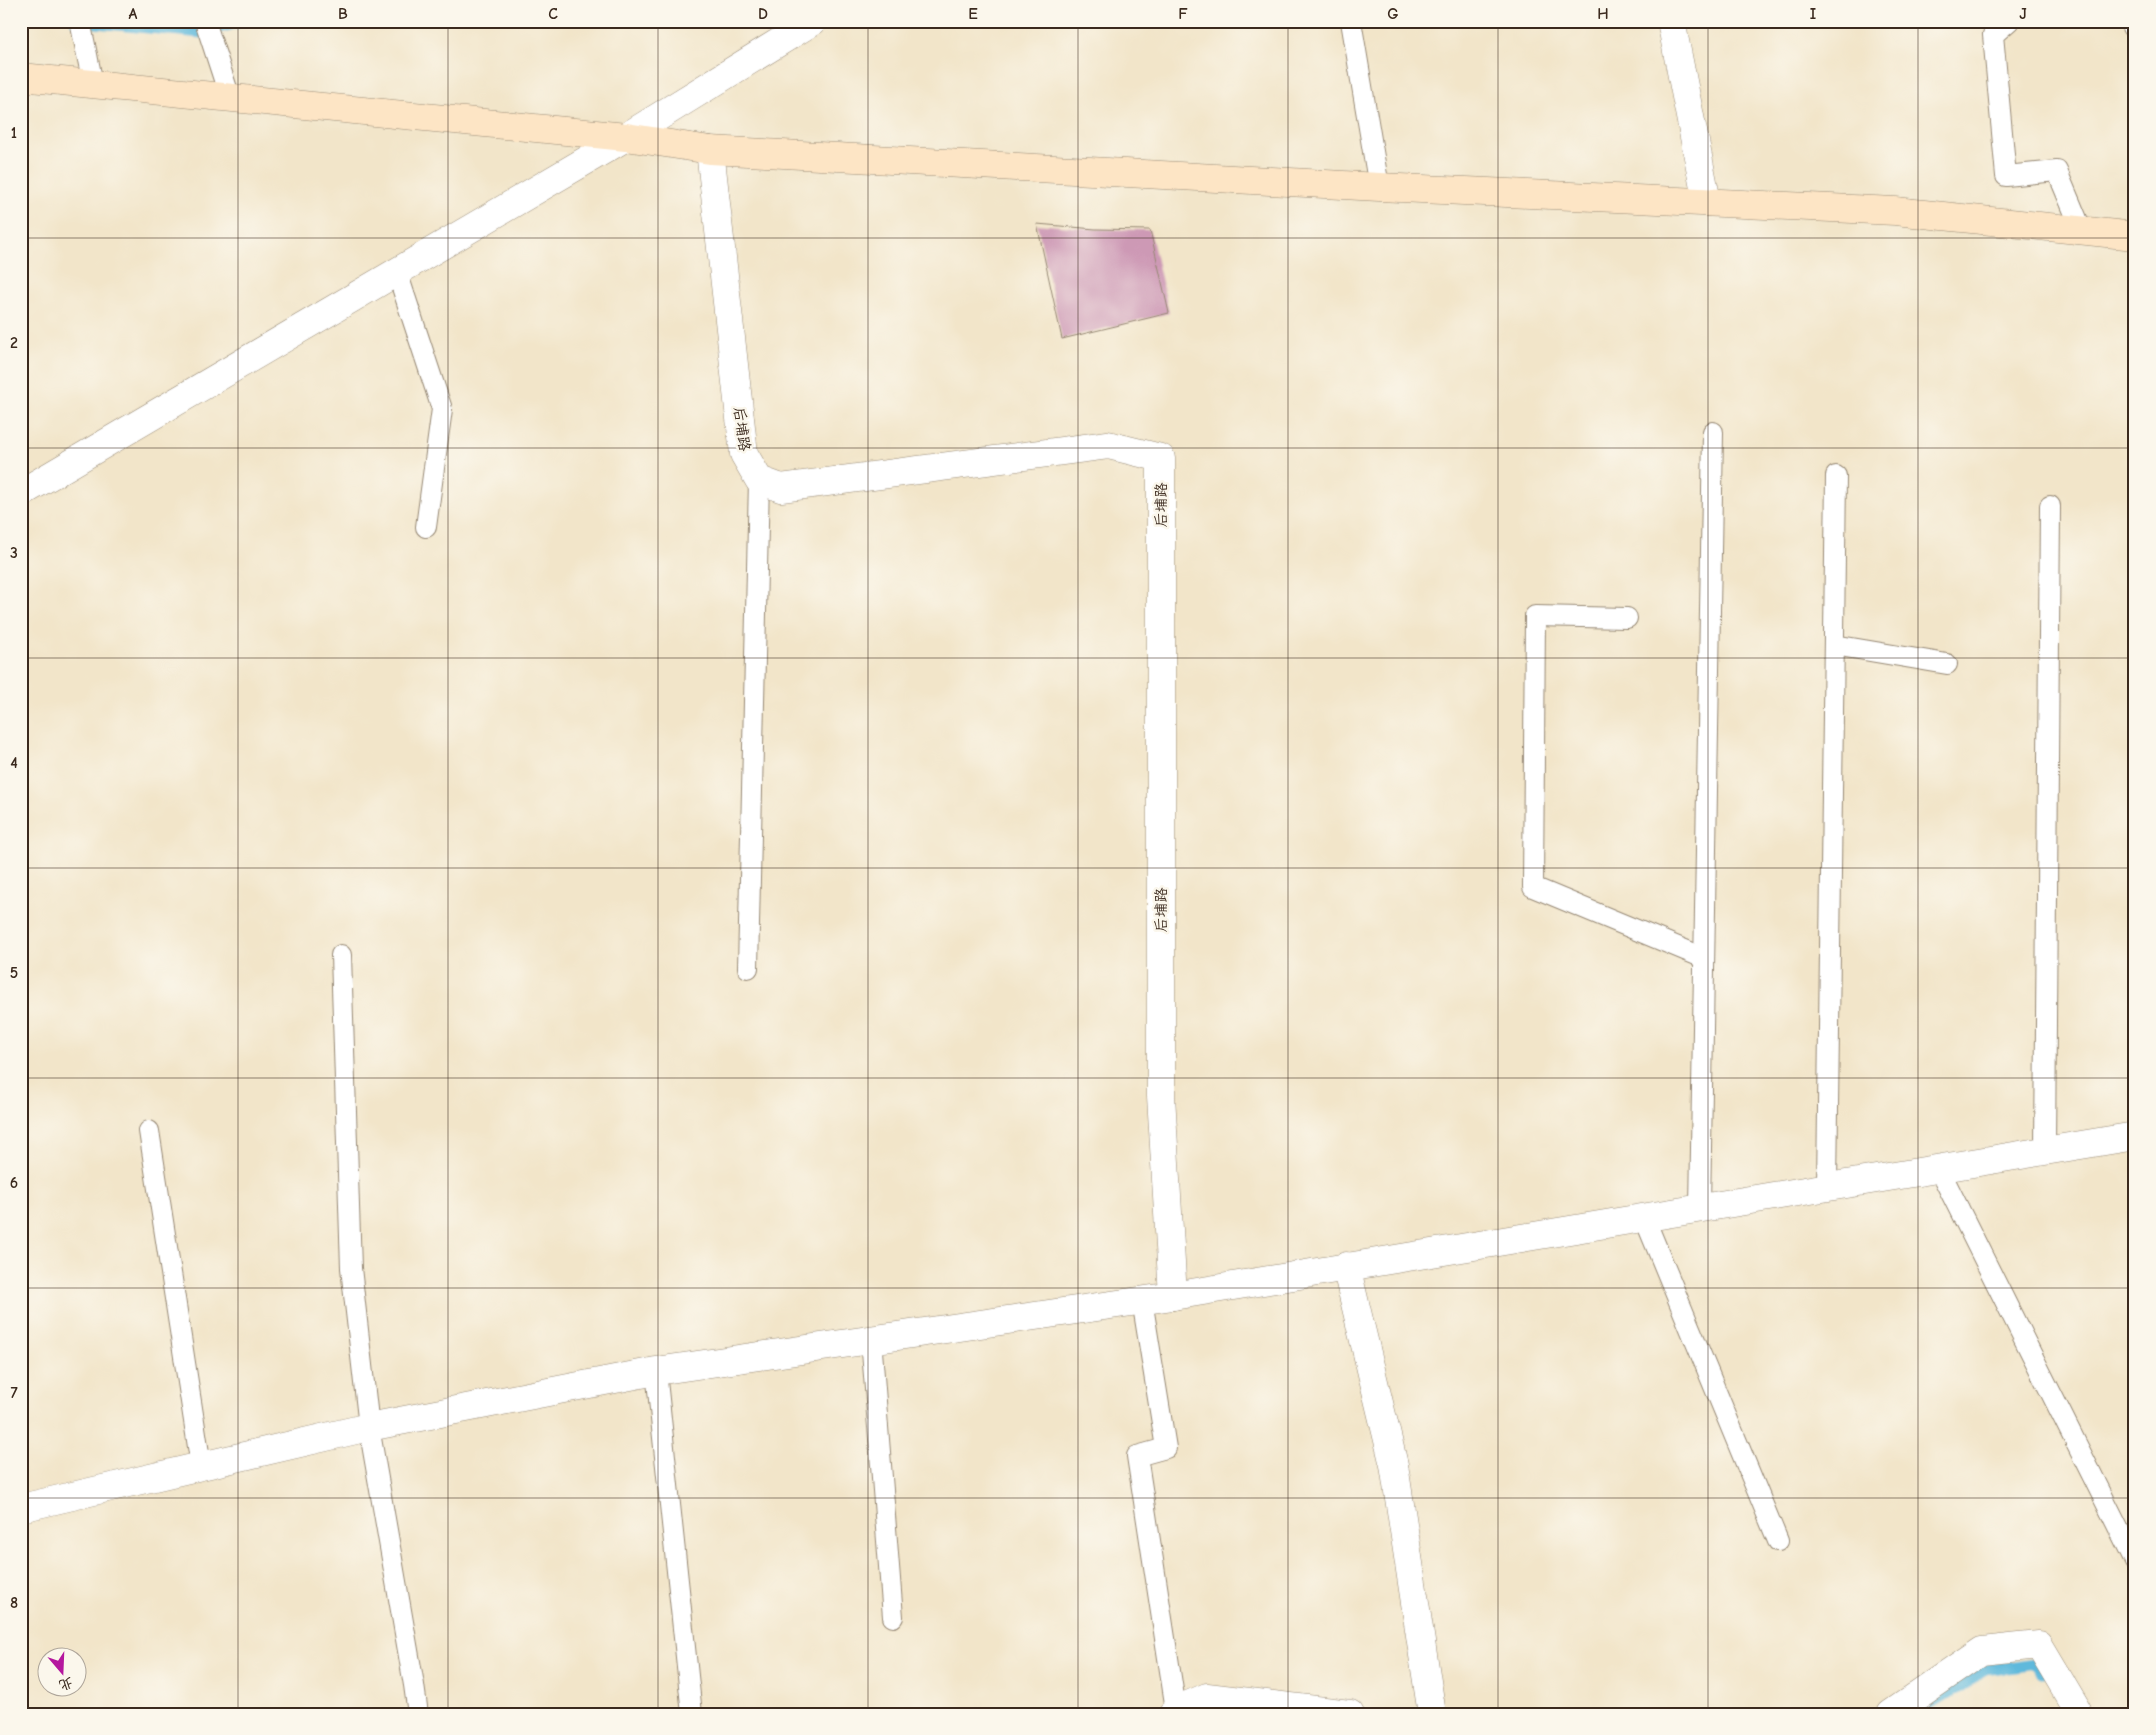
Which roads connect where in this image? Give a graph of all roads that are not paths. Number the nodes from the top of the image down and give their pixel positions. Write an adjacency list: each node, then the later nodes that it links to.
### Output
1 (80, 21): 8 (lane)
2 (205, 21): 9 (lane)
3 (813, 21): 10 (street)
4 (1351, 21): 12 (lane)
5 (1671, 21): 13 (street)
6 (2009, 21): 14 (lane)
7 (21, 77): 8 (main road)
8 (93, 84): 9 (main road)
9 (230, 98): 10 (main road)
10 (626, 137): 11 (main road); 16 (street)
11 (710, 150): 12 (main road); 19 (street, 后埔路)
12 (1379, 187): 13 (main road)
13 (1708, 202): 14 (main road)
14 (2082, 231): 15 (main road)
15 (2135, 236)
16 (397, 272): 20 (street); 22 (lane)
17 (1713, 432): 27 (lane)
18 (1836, 476): 24 (lane)
19 (759, 480): 28 (lane); 37 (street, 后埔路)
20 (21, 493)
21 (2050, 506): 31 (lane)
22 (426, 527)
23 (1627, 618): 27 (lane)
24 (1834, 645): 25 (lane); 33 (lane)
25 (1947, 664)
26 (341, 955): 41 (lane)
27 (1704, 958): 34 (lane)
28 (748, 968)
29 (149, 1131): 42 (lane)
30 (2135, 1136): 31 (street)
31 (2045, 1151): 32 (street)
32 (1939, 1168): 33 (street); 45 (lane)
33 (1827, 1186): 34 (street)
34 (1700, 1208): 35 (street)
35 (1644, 1217): 36 (street); 44 (lane)
36 (1346, 1266): 37 (street); 51 (street)
37 (1173, 1296): 38 (street)
38 (1142, 1300): 39 (street); 47 (lane)
39 (871, 1338): 40 (street); 46 (lane)
40 (656, 1371): 41 (street); 49 (lane)
41 (368, 1427): 42 (street); 48 (lane)
42 (201, 1466): 43 (street)
43 (21, 1508)
44 (1778, 1541)
45 (2135, 1561)
46 (893, 1617)
47 (1175, 1712): 50 (street)
48 (418, 1714)
49 (692, 1714)
50 (1350, 1714)
51 (1432, 1714)
52 (1891, 1714): 53 (street)
53 (2080, 1714)

